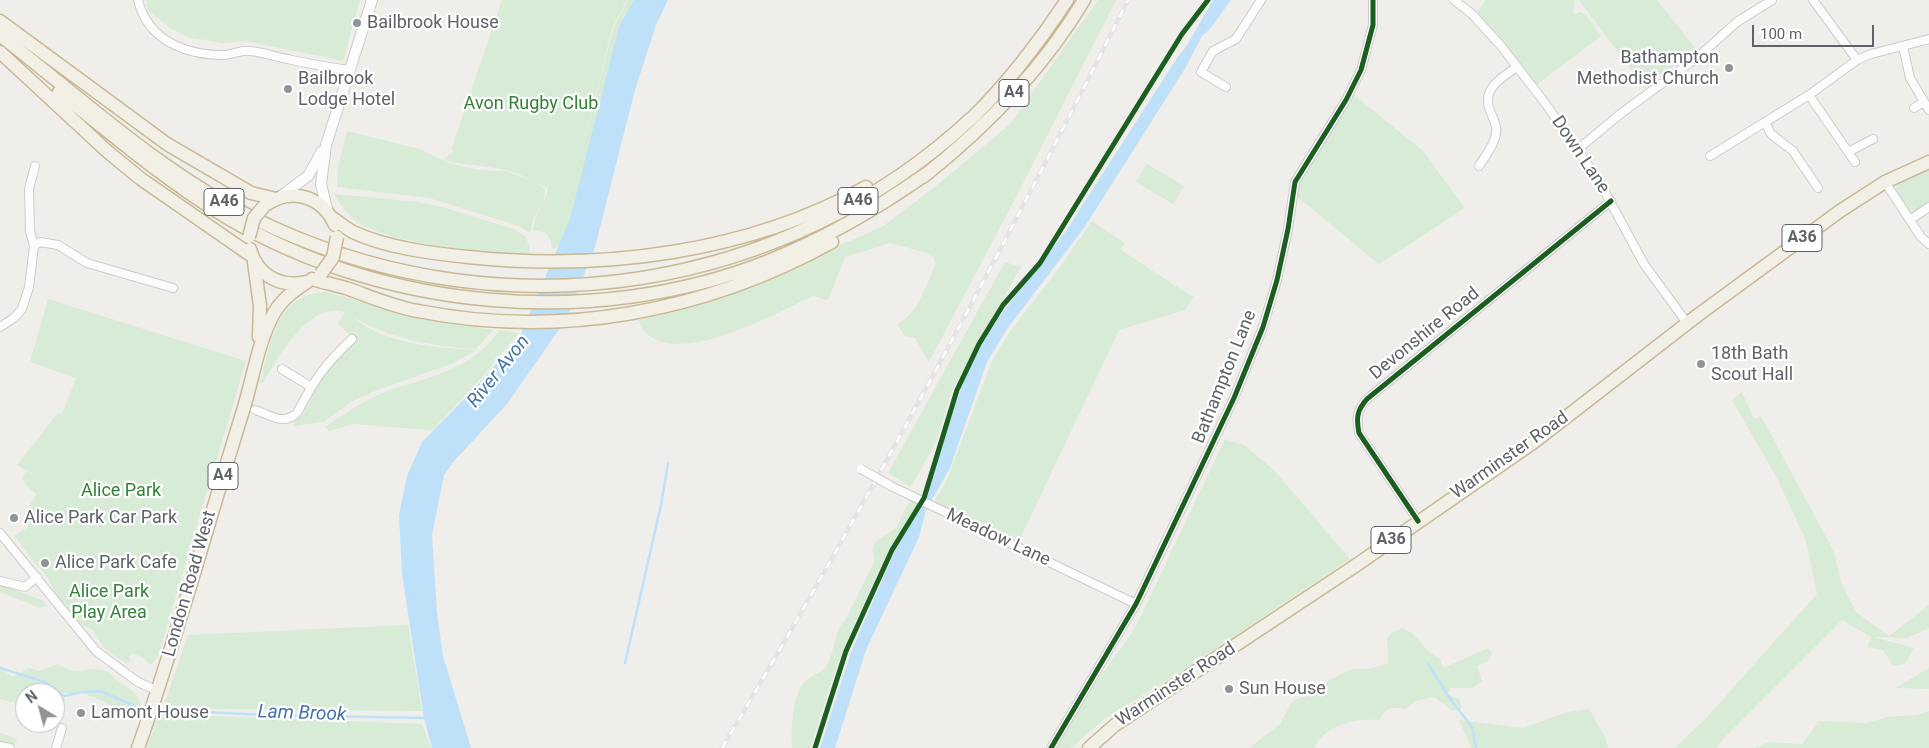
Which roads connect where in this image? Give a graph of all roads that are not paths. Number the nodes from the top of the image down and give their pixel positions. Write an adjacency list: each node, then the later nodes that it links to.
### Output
1 (138, 0): 18 (street)
2 (372, 0): 18 (street)
3 (1067, 0): 19 (highway, A4)
4 (1084, 0): 37 (highway, A4)
5 (1261, 0): 20 (street)
6 (1373, 0): 64 (street, Bathampton Lane)
7 (1454, 0): 17 (street, Down Lane)
8 (1772, 0): 28 (street)
9 (1813, 0): 16 (street)
10 (0, 21): 40 (highway)
11 (0, 35): 19 (highway, A46)
12 (1929, 39): 14 (street)
13 (0, 46): 37 (highway, A46)
14 (1903, 46): 16 (street); 22 (street)
15 (0, 52): 47 (highway)
16 (1856, 60): 21 (street)
17 (1518, 67): 28 (street, Down Lane); 36 (street)
18 (349, 70): 27 (street)
19 (1004, 81): 43 (highway)
20 (1226, 87)
21 (1809, 95): 25 (street); 30 (street)
22 (1924, 102): 23 (street); 24 (street)
23 (1914, 108)
24 (1929, 110)
25 (1765, 122): 29 (street); 39 (street)
26 (1873, 139): 30 (street)
27 (326, 145): 40 (street); 43 (street)
28 (1577, 150): 41 (street, Down Lane)
29 (1719, 150): 31 (street); 32 (street)
30 (1848, 152): 33 (street)
31 (1710, 156)
32 (1724, 159)
33 (1855, 162)
34 (1929, 162): 38 (highway, Warminster Road / A36)
35 (35, 166): 46 (street)
36 (1480, 166)
37 (929, 172): 48 (highway)
38 (1885, 182): 44 (street); 50 (highway, Warminster Road / A36)
39 (1818, 188)
40 (274, 200): 43 (highway); 47 (highway, A4, bridge)
41 (1611, 202): 50 (street, Down Lane); 60 (street, Devonshire Road)
42 (1929, 207): 44 (street)
43 (330, 215): 48 (highway, A4, bridge)
44 (1910, 220): 45 (street)
45 (1929, 244)
46 (34, 246): 49 (street); 51 (street)
47 (253, 258): 48 (highway); 53 (highway, London Road West / A4)
48 (313, 278): 53 (highway, London Road West / A4)
49 (173, 288)
50 (1687, 323): 60 (highway, Warminster Road / A36)
51 (0, 327)
52 (352, 339): 55 (street)
53 (259, 349): 56 (highway, London Road West / A4)
54 (282, 369): 55 (street)
55 (311, 387): 57 (street)
56 (246, 398): 57 (street); 58 (highway, London Road West / A4)
57 (255, 410): 58 (street)
58 (242, 414): 65 (highway, London Road West / A4)
59 (861, 469): 64 (street, Meadow Lane, bridge)
60 (1418, 521): 72 (highway, Warminster Road / A36)
61 (0, 533): 62 (street)
62 (37, 577): 63 (street); 65 (street)
63 (0, 581)
64 (1136, 604): 71 (street, Bathampton Lane)
65 (158, 691): 70 (highway, London Road West / A4)
66 (60, 733): 69 (street)
67 (0, 746): 68 (street)
68 (10, 748)
69 (56, 748)
70 (138, 748)
71 (1051, 748)
72 (1089, 748)

